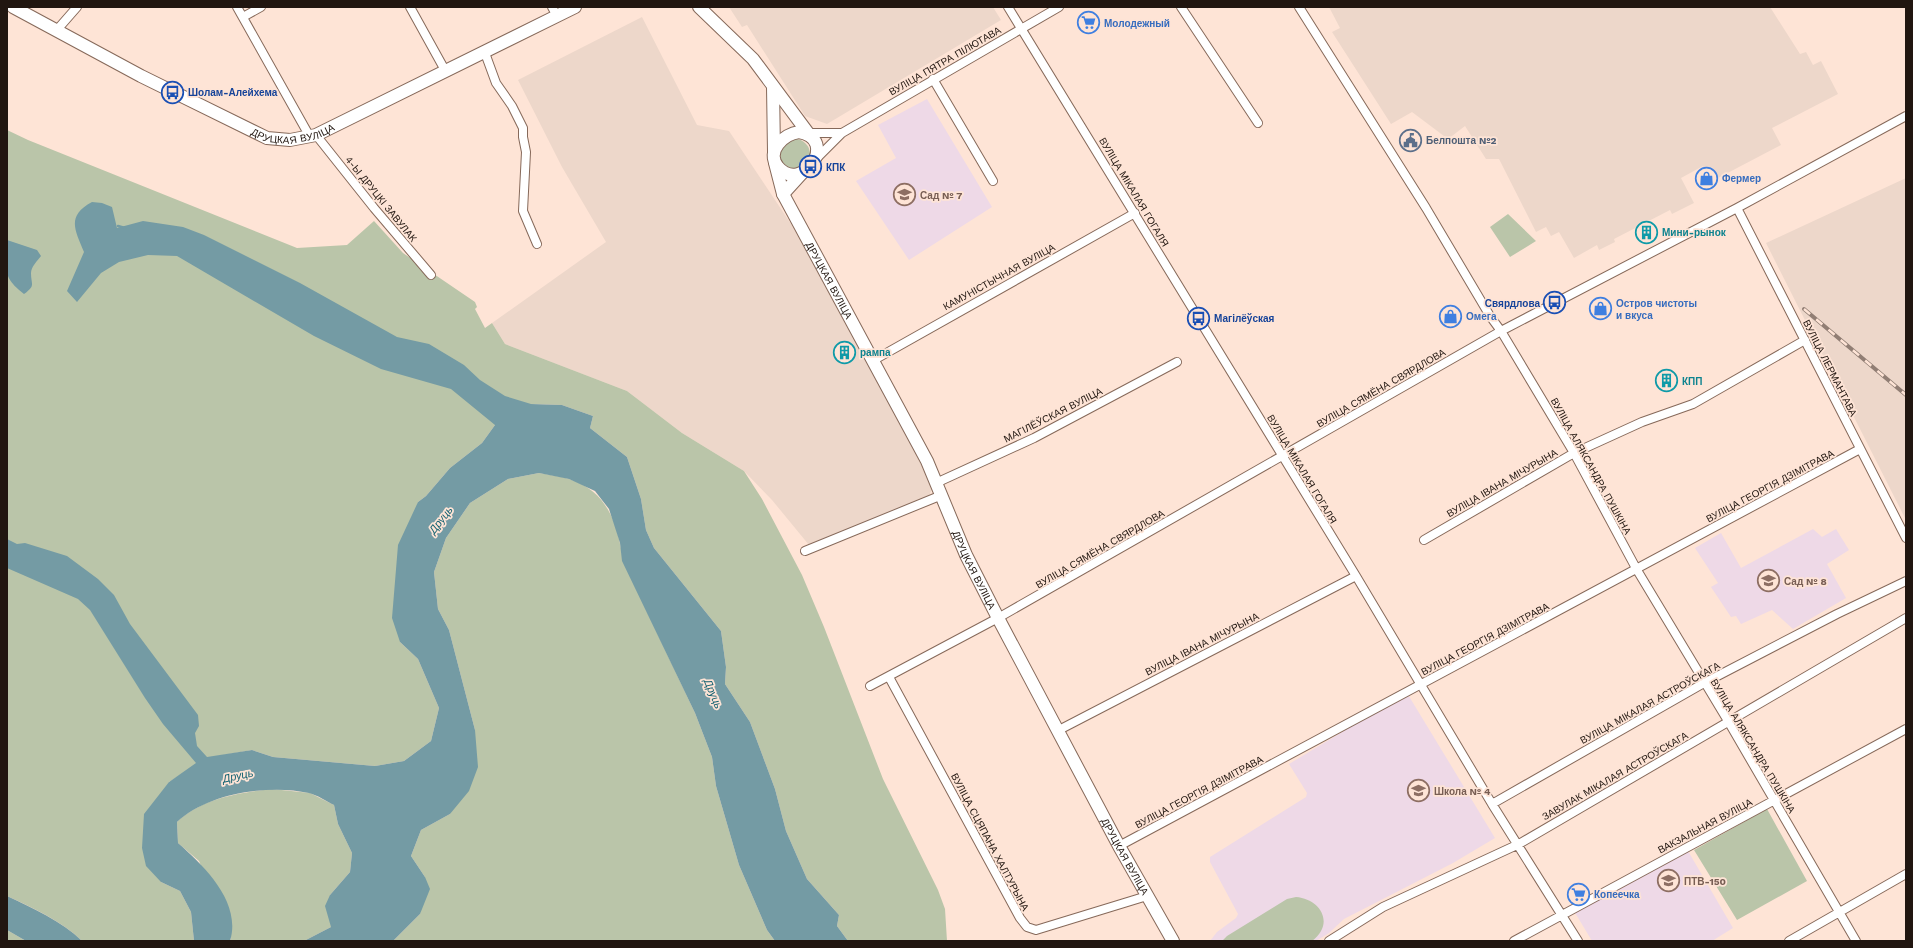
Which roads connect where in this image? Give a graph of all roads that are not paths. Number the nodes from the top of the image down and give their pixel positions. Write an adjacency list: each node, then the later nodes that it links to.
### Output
1 (13, 7): 15 (main road, ДРУЦКАЯ ВУЛІЦА)
2 (77, 7): 15 (street)
3 (237, 7): 13 (street, 4-Ы ДРУЦКІ ЗАВУЛАК)
4 (261, 7): 13 (street)
5 (410, 7): 17 (street)
6 (575, 7): 12 (main road, ДРУЦКАЯ ВУЛІЦА)
7 (699, 7): 19 (main road)
8 (1008, 7): 14 (street, ВУЛІЦА МІКАЛАЯ ГОГАЛЯ)
9 (1059, 7): 14 (street, ВУЛІЦА ПЯТРА ПІЛЮТАВА)
10 (1181, 7): 21 (street)
11 (1299, 7): 34 (street, ВУЛІЦА АЛЯКСАНДРА ПУШКІНА)
12 (555, 11): 16 (main road, ДРУЦКАЯ ВУЛІЦА)
13 (243, 17): 24 (street, 4-Ы ДРУЦКІ ЗАВУЛАК)
14 (1022, 28): 18 (street, ВУЛІЦА ПЯТРА ПІЛЮТАВА); 31 (street, ВУЛІЦА МІКАЛАЯ ГОГАЛЯ)
15 (56, 31): 24 (main road, ДРУЦКАЯ ВУЛІЦА)
16 (485, 53): 17 (main road, ДРУЦКАЯ ВУЛІЦА); 32 (street)
17 (446, 72): 24 (main road, ДРУЦКАЯ ВУЛІЦА)
18 (933, 79): 22 (street, ВУЛІЦА ПЯТРА ПІЛЮТАВА); 28 (street)
19 (773, 87): 23 (main road); 25 (main road, ДРУЦКАЯ ВУЛІЦА)
20 (1906, 116): 30 (street, ВУЛІЦА СЯМЁНА СВЯРДЛОВА)
21 (1258, 123)
22 (842, 133): 23 (street, ВУЛІЦА ПЯТРА ПІЛЮТАВА); 26 (street, ВУЛІЦА ПЯТРА ПІЛЮТАВА)
23 (808, 134): 25 (main road); 26 (main road)
24 (313, 136): 33 (street, 4-Ы ДРУЦКІ ЗАВУЛАК)
25 (775, 158): 27 (main road); 29 (main road, ДРУЦКАЯ ВУЛІЦА)
26 (815, 160): 27 (main road)
27 (803, 172): 29 (main road)
28 (993, 181)
29 (783, 194): 36 (main road, ДРУЦКАЯ ВУЛІЦА)
30 (1737, 208): 34 (street, ВУЛІЦА СЯМЁНА СВЯРДЛОВА); 35 (street, ВУЛІЦА ЛЕРМАНТАВА)
31 (1134, 213): 36 (street, КАМУНІСТЫЧНАЯ ВУЛІЦА); 40 (street, ВУЛІЦА МІКАЛАЯ ГОГАЛЯ)
32 (536, 244)
33 (431, 275)
34 (1501, 331): 39 (street, ВУЛІЦА АЛЯКСАНДРА ПУШКІНА); 40 (street, ВУЛІЦА СЯМЁНА СВЯРДЛОВА)
35 (1805, 340): 38 (street, ВУЛІЦА ЛЕРМАНТАВА); 39 (street, ВУЛІЦА ІВАНА МІЧУРЫНА)
36 (874, 360): 41 (main road, ДРУЦКАЯ ВУЛІЦА)
37 (1177, 362): 41 (street, МАГІЛЁЎСКАЯ ВУЛІЦА)
38 (1860, 449): 43 (street, ВУЛІЦА ЛЕРМАНТАВА); 46 (street, ВУЛІЦА ГЕОРГІЯ ДЗІМІТРАВА)
39 (1574, 453): 44 (street, ВУЛІЦА ІВАНА МІЧУРЫНА); 46 (street, ВУЛІЦА АЛЯКСАНДРА ПУШКІНА)
40 (1282, 456): 47 (street, ВУЛІЦА МІКАЛАЯ ГОГАЛЯ); 49 (street, ВУЛІЦА СЯМЁНА СВЯРДЛОВА)
41 (936, 483): 42 (main road, ДРУЦКАЯ ВУЛІЦА)
42 (942, 495): 45 (street); 49 (main road, ДРУЦКАЯ ВУЛІЦА)
43 (1906, 538)
44 (1424, 540)
45 (805, 551)
46 (1637, 570): 52 (street, ВУЛІЦА АЛЯКСАНДРА ПУШКІНА); 53 (street, ВУЛІЦА ГЕОРГІЯ ДЗІМІТРАВА)
47 (1356, 576): 53 (street, ВУЛІЦА МІКАЛАЯ ГОГАЛЯ); 57 (street, ВУЛІЦА ІВАНА МІЧУРЫНА)
48 (1906, 581): 52 (street, ВУЛІЦА МІКАЛАЯ АСТРОЎСКАГА)
49 (998, 618): 51 (street, ВУЛІЦА СЯМЁНА СВЯРДЛОВА); 57 (main road, ДРУЦКАЯ ВУЛІЦА)
50 (1906, 618): 55 (street, ЗАВУЛАК МІКАЛАЯ АСТРОЎСКАГА)
51 (889, 677): 54 (street, ВУЛІЦА СЯМЁНА СВЯРДЛОВА); 63 (street, ВУЛІЦА СЦЯПАНА ХАЛТУРЫНА)
52 (1704, 683): 55 (street, ВУЛІЦА АЛЯКСАНДРА ПУШКІНА); 59 (street, ВУЛІЦА МІКАЛАЯ АСТРОЎСКАГА)
53 (1420, 685): 59 (street, ВУЛІЦА МІКАЛАЯ ГОГАЛЯ); 61 (street, ВУЛІЦА ГЕОРГІЯ ДЗІМІТРАВА)
54 (870, 686)
55 (1728, 721): 58 (street, ВУЛІЦА АЛЯКСАНДРА ПУШКІНА); 60 (street, ЗАВУЛАК МІКАЛАЯ АСТРОЎСКАГА)
56 (1906, 729): 58 (street, ВАКЗАЛЬНАЯ ВУЛІЦА)
57 (1057, 731): 61 (main road, ДРУЦКАЯ ВУЛІЦА)
58 (1774, 800): 64 (street, ВУЛІЦА АЛЯКСАНДРА ПУШКІНА); 65 (street, ВАКЗАЛЬНАЯ ВУЛІЦА)
59 (1492, 804): 60 (street, ВУЛІЦА МІКАЛАЯ ГОГАЛЯ)
60 (1518, 844): 65 (street, ВУЛІЦА МІКАЛАЯ ГОГАЛЯ); 67 (street, ЗАВУЛАК МІКАЛАЯ АСТРОЎСКАГА)
61 (1119, 846): 63 (main road, ДРУЦКАЯ ВУЛІЦА)
62 (1906, 874): 64 (street)
63 (1147, 896): 66 (main road, ДРУЦКАЯ ВУЛІЦА)
64 (1840, 911): 70 (street); 71 (street, ВУЛІЦА АЛЯКСАНДРА ПУШКІНА)
65 (1562, 914): 68 (street, ВАКЗАЛЬНАЯ ВУЛІЦА); 69 (street, ВУЛІЦА МІКАЛАЯ ГОГАЛЯ)
66 (1173, 941)
67 (1329, 941)
68 (1514, 941)
69 (1578, 941)
70 (1789, 941)
71 (1856, 941)

